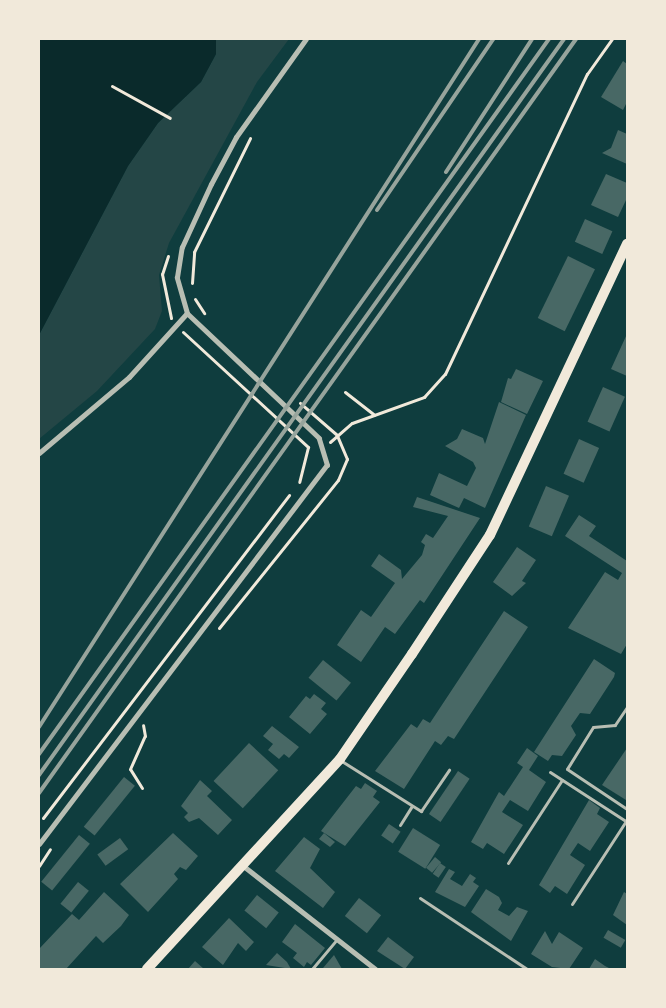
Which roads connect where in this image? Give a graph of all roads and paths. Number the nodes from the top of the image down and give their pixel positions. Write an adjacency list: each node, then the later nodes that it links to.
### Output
1 (306, 39): 7 (street)
2 (612, 39): 11 (path)
3 (112, 86): 4 (path)
4 (170, 118)
5 (254, 133): 8 (path)
6 (627, 244): 16 (main road)
7 (187, 313): 9 (street); 12 (street)
8 (207, 318)
9 (176, 325): 13 (street); 24 (path)
10 (345, 392): 11 (path)
11 (374, 415): 12 (path)
12 (325, 446): 15 (street)
13 (39, 453)
14 (627, 707): 22 (lane)
15 (139, 708): 20 (path); 26 (street)
16 (340, 759): 21 (lane); 28 (main road)
17 (449, 770): 21 (lane)
18 (550, 772): 19 (lane)
19 (562, 780): 23 (lane); 27 (lane)
20 (142, 788)
21 (412, 806): 25 (lane)
22 (627, 809)
23 (626, 821): 30 (lane)
24 (39, 825)
25 (400, 825)
26 (39, 844)
27 (508, 863)
28 (242, 865): 31 (street); 32 (main road)
29 (420, 898): 35 (lane)
30 (572, 904)
31 (337, 939): 33 (lane); 34 (street)
32 (147, 969)
33 (312, 969)
34 (375, 969)
35 (527, 969)

